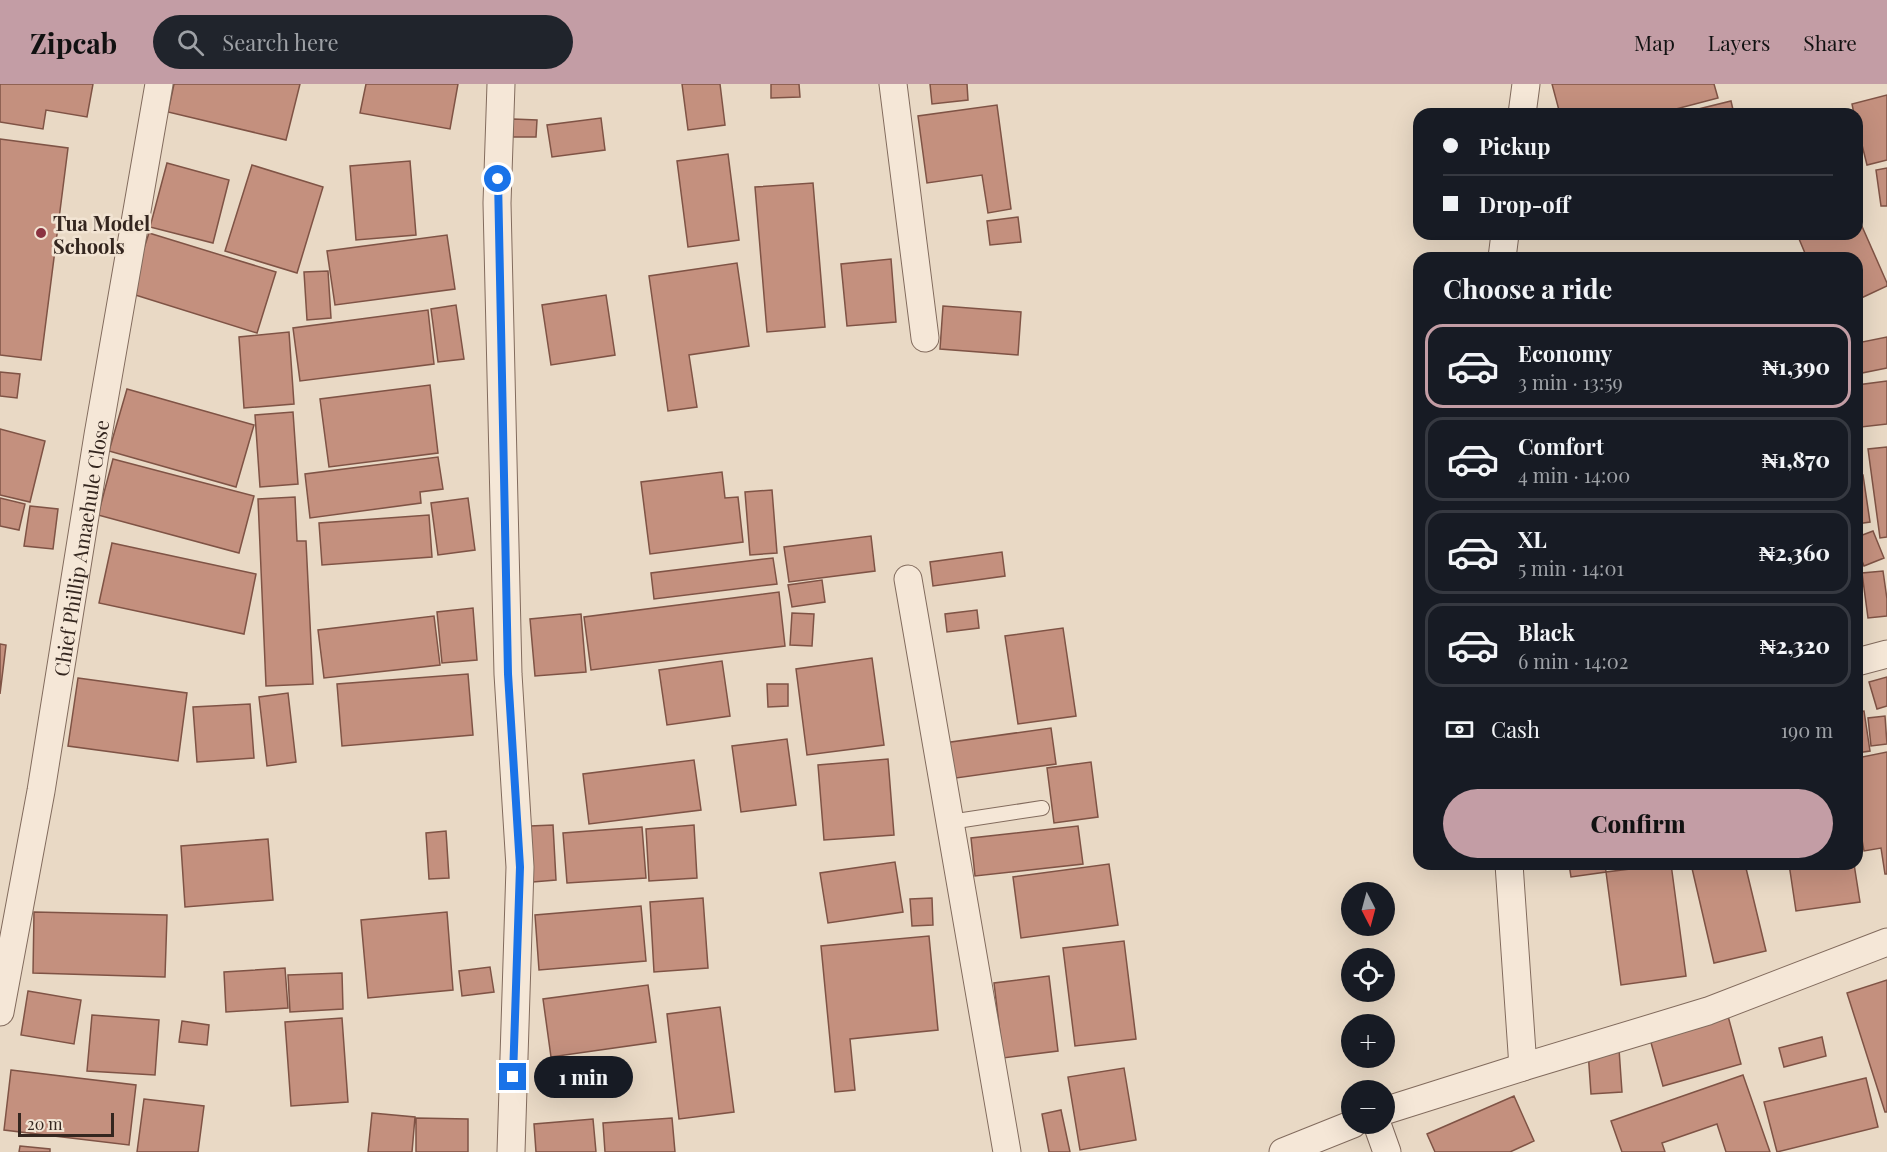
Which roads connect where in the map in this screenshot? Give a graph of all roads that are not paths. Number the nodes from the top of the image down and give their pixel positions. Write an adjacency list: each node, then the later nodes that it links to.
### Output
1 (159, 84): 14 (street, Chief Phillip Amaehule Close)
2 (501, 84): 19 (street)
3 (893, 84): 6 (street)
4 (1526, 84): 5 (street)
5 (1523, 108)
6 (925, 338)
7 (908, 579): 11 (street)
8 (1887, 654): 9 (street)
9 (1863, 660)
10 (1042, 808): 11 (lane)
11 (950, 822): 20 (street)
12 (1509, 870): 15 (street)
13 (1887, 942): 15 (street)
14 (0, 1012)
15 (1523, 1067): 16 (street)
16 (1395, 1108)
17 (1341, 1129): 21 (street)
18 (1381, 1134): 22 (street)
19 (511, 1152)
20 (1006, 1152)
21 (1283, 1152)
22 (1387, 1152)

